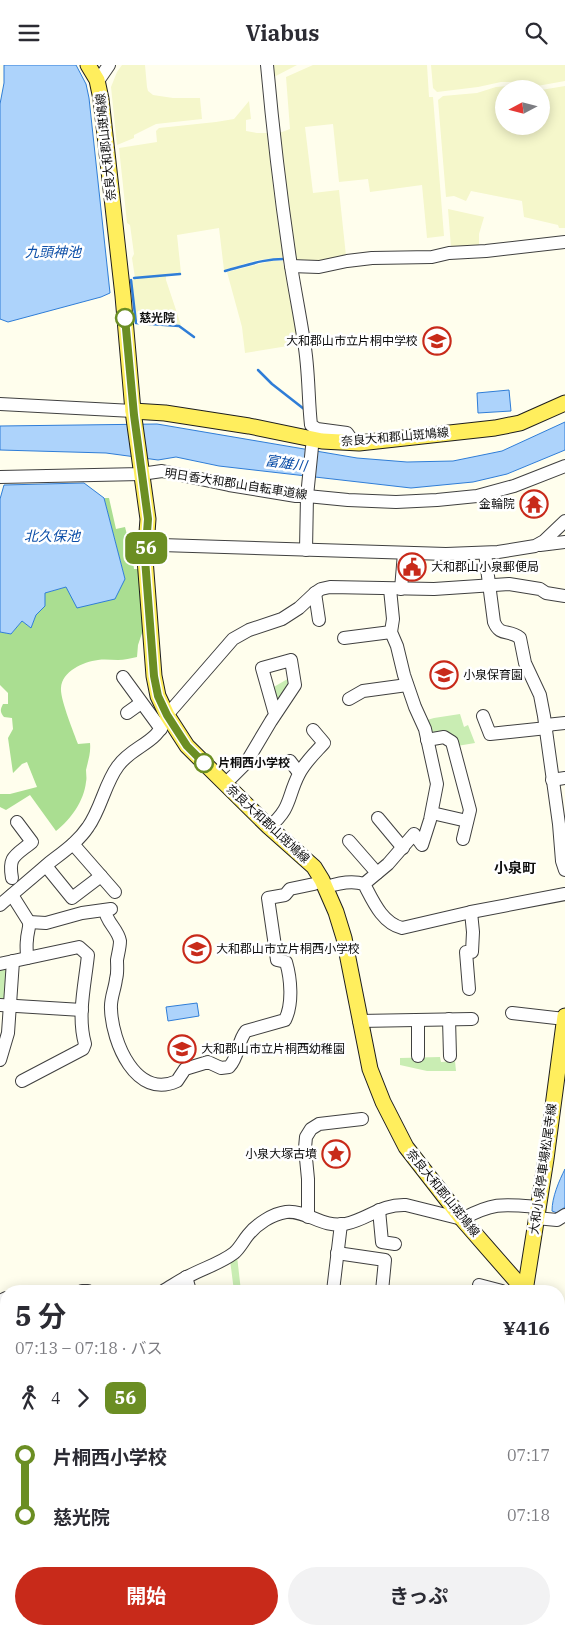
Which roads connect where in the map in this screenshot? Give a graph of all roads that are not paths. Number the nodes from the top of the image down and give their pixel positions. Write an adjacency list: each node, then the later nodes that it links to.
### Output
1 (88, 65): 4 (main road, 奈良大和郡山斑鳩線)
2 (109, 65): 4 (street)
3 (267, 65): 6 (street)
4 (98, 81): 9 (main road, 奈良大和郡山斑鳩線)
5 (565, 243): 6 (street)
6 (290, 262): 10 (street)
7 (565, 403): 10 (main road, 奈良大和郡山斑鳩線)
8 (0, 404): 9 (street)
9 (133, 413): 10 (main road, 奈良大和郡山斑鳩線); 13 (main road, 奈良大和郡山斑鳩線)
10 (354, 443)
11 (312, 447): 15 (street)
12 (565, 466): 15 (street, 明日香大和郡山自転車道線)
13 (141, 471): 14 (street, 明日香大和郡山自転車道線); 15 (street, 明日香大和郡山自転車道線); 17 (main road, 奈良大和郡山斑鳩線)
14 (0, 477)
15 (307, 496): 20 (street)
16 (565, 521): 19 (street)
17 (147, 540): 20 (street); 36 (main road, 奈良大和郡山斑鳩線)
18 (565, 542): 19 (street)
19 (535, 546): 22 (street)
20 (306, 550): 21 (street)
21 (404, 553): 22 (street); 24 (street)
22 (485, 553): 23 (street)
23 (490, 585): 24 (street); 26 (street); 39 (street)
24 (397, 586): 25 (street); 28 (street)
25 (315, 593): 27 (street); 36 (street)
26 (565, 596)
27 (320, 620)
28 (391, 632): 29 (street); 31 (street)
29 (344, 638)
30 (123, 677): 33 (street)
31 (408, 685): 32 (street); 42 (street)
32 (349, 699)
33 (141, 703): 34 (street); 40 (street)
34 (127, 713)
35 (276, 714): 46 (street)
36 (167, 715): 40 (street); 46 (main road, 奈良大和郡山斑鳩線)
37 (483, 716): 39 (street)
38 (565, 723): 39 (street)
39 (546, 726): 45 (street)
40 (160, 729): 54 (street)
41 (313, 730): 44 (street)
42 (427, 740): 47 (street); 49 (street)
43 (290, 761): 44 (street)
44 (300, 773): 51 (street)
45 (559, 779): 56 (street)
46 (224, 784): 51 (main road, 奈良大和郡山斑鳩線)
47 (432, 813): 49 (street); 55 (street)
48 (378, 818): 55 (street)
49 (467, 821): 52 (street)
50 (18, 822): 60 (street)
51 (269, 827): 61 (main road, 奈良大和郡山斑鳩線)
52 (463, 839)
53 (349, 841): 58 (street)
54 (76, 847): 57 (street); 59 (street)
55 (403, 848): 58 (street)
56 (565, 870)
57 (46, 871): 59 (street); 60 (street); 65 (street)
58 (377, 873): 62 (street)
59 (101, 876): 63 (street)
60 (6, 880)
61 (324, 883): 62 (street); 68 (street); 80 (main road, 奈良大和郡山斑鳩線)
62 (364, 884): 67 (street)
63 (114, 892)
64 (565, 894): 67 (street)
65 (12, 895): 66 (street); 68 (street)
66 (0, 905)
67 (471, 913): 72 (street)
68 (30, 922): 69 (street)
69 (27, 958): 70 (street); 74 (street)
70 (13, 961): 71 (street); 73 (street)
71 (0, 964)
72 (469, 989)
73 (5, 1005): 74 (street); 83 (street)
74 (82, 1010): 85 (street)
75 (512, 1013): 76 (street)
76 (565, 1018): 84 (main road, 大和小泉停車場松尾寺線)
77 (449, 1019): 78 (street); 79 (street); 82 (street)
78 (472, 1019)
79 (418, 1020): 80 (street); 81 (street)
80 (359, 1021): 91 (main road, 奈良大和郡山斑鳩線)
81 (418, 1056)
82 (450, 1056)
83 (0, 1060)
84 (562, 1064): 88 (main road, 大和小泉停車場松尾寺線)
85 (22, 1081)
86 (362, 1119): 90 (street)
87 (379, 1210): 91 (street); 92 (street); 93 (street)
88 (537, 1213): 89 (street); 91 (street); 101 (main road, 大和小泉停車場松尾寺線)
89 (565, 1215)
90 (308, 1217): 92 (street); 95 (street)
91 (462, 1219): 100 (main road, 奈良大和郡山斑鳩線)
92 (340, 1224): 94 (street)
93 (395, 1244)
94 (337, 1253): 98 (street); 99 (street)
95 (186, 1277): 96 (street); 97 (street)
96 (173, 1285)
97 (188, 1285)
98 (334, 1285)
99 (383, 1285)
100 (517, 1285)
101 (522, 1285)

